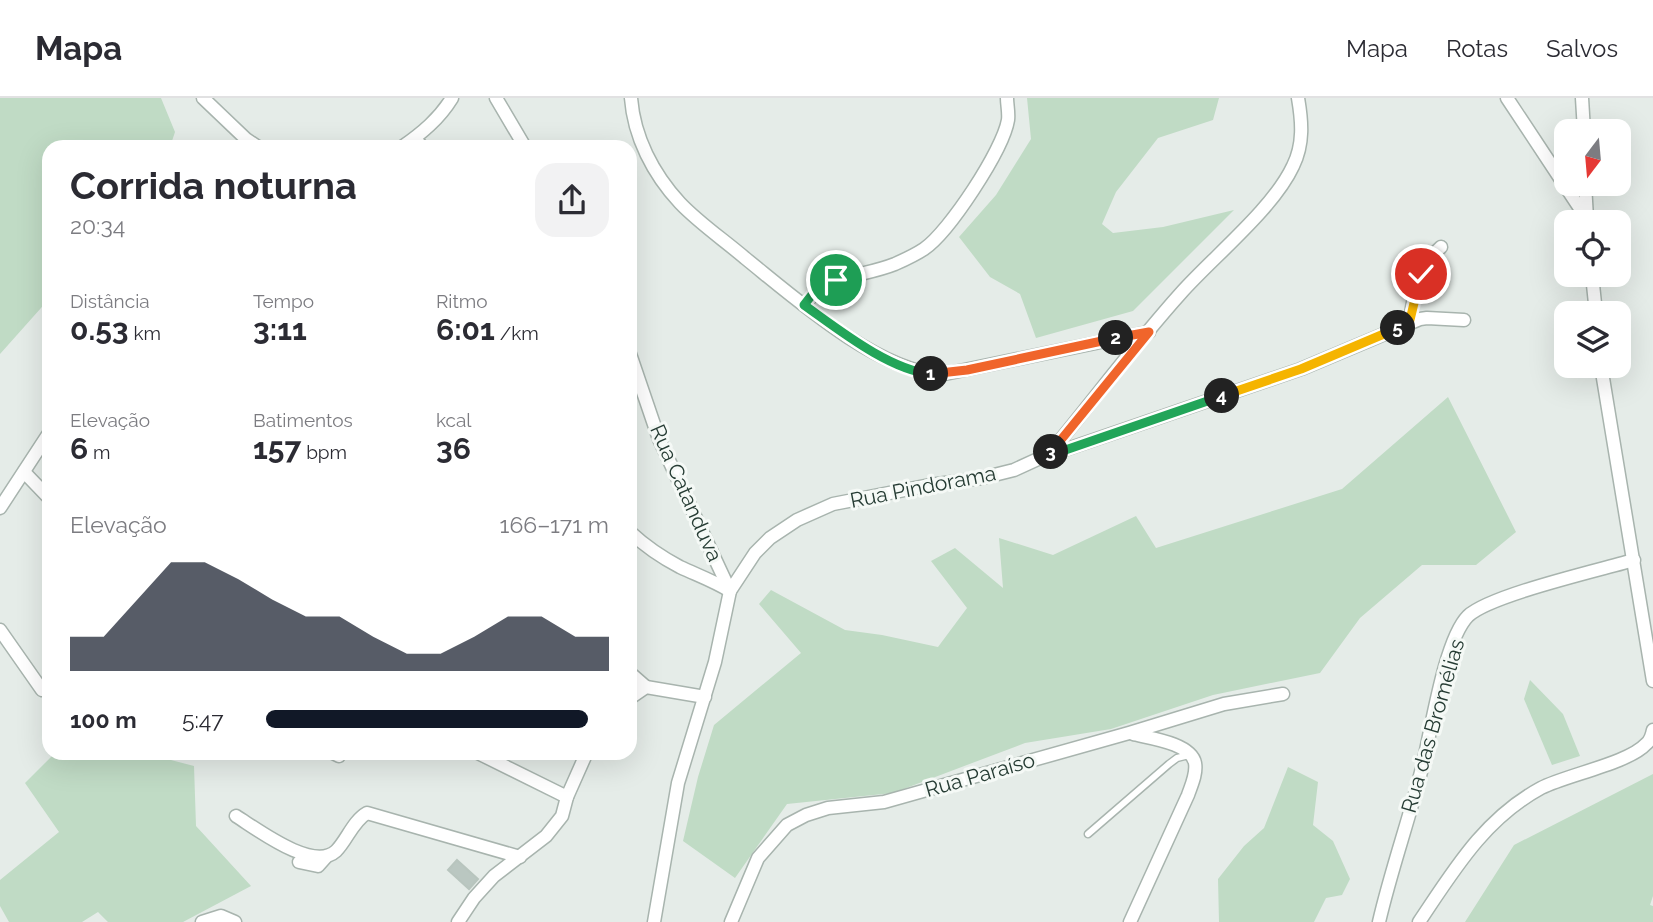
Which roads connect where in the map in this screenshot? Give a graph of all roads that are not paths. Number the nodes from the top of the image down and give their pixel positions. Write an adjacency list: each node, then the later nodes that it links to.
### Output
1 (204, 98): 11 (street)
2 (496, 98): 14 (street)
3 (631, 98): 17 (street)
4 (1007, 98): 17 (street)
5 (1298, 98): 20 (street)
6 (1507, 98): 15 (street)
7 (1582, 98): 9 (street)
8 (450, 99): 10 (street)
9 (1583, 119)
10 (417, 137): 12 (street); 13 (lane)
11 (248, 140)
12 (412, 140)
13 (420, 140)
14 (521, 140)
15 (1580, 210)
16 (1441, 247): 19 (street)
17 (804, 305): 20 (street)
18 (1464, 320): 19 (street, Rua Pindorama)
19 (1409, 324): 24 (street, Rua Pindorama)
20 (1149, 332): 24 (street)
21 (637, 374): 30 (street, Rua Catanduva)
22 (1603, 378): 29 (street)
23 (42, 444): 25 (street)
24 (1048, 456): 30 (street, Rua Pindorama)
25 (24, 472): 26 (street); 27 (street)
26 (42, 491)
27 (0, 508)
28 (637, 538): 30 (street)
29 (1634, 560): 33 (street); 56 (street, Rua das Bromélias)
30 (730, 592): 38 (street, Rua Pindorama)
31 (0, 630): 35 (street)
32 (637, 679): 34 (street)
33 (1653, 681)
34 (646, 687): 36 (street); 38 (street)
35 (42, 690)
36 (637, 693)
37 (1283, 694): 40 (street, Rua Paraíso)
38 (705, 697): 53 (street, Rua Pindorama)
39 (1653, 732): 57 (street)
40 (1129, 733): 41 (street); 54 (street, Rua Paraíso)
41 (1191, 755): 46 (lane); 55 (street)
42 (492, 760): 44 (street)
43 (584, 760): 44 (street)
44 (568, 797): 48 (street)
45 (236, 816): 47 (street)
46 (1088, 834)
47 (327, 857): 48 (street); 49 (street)
48 (520, 857): 52 (street)
49 (299, 862)
50 (202, 922): 51 (street)
51 (235, 922)
52 (458, 922)
53 (654, 922)
54 (731, 922)
55 (1130, 922)
56 (1379, 922)
57 (1419, 922)

